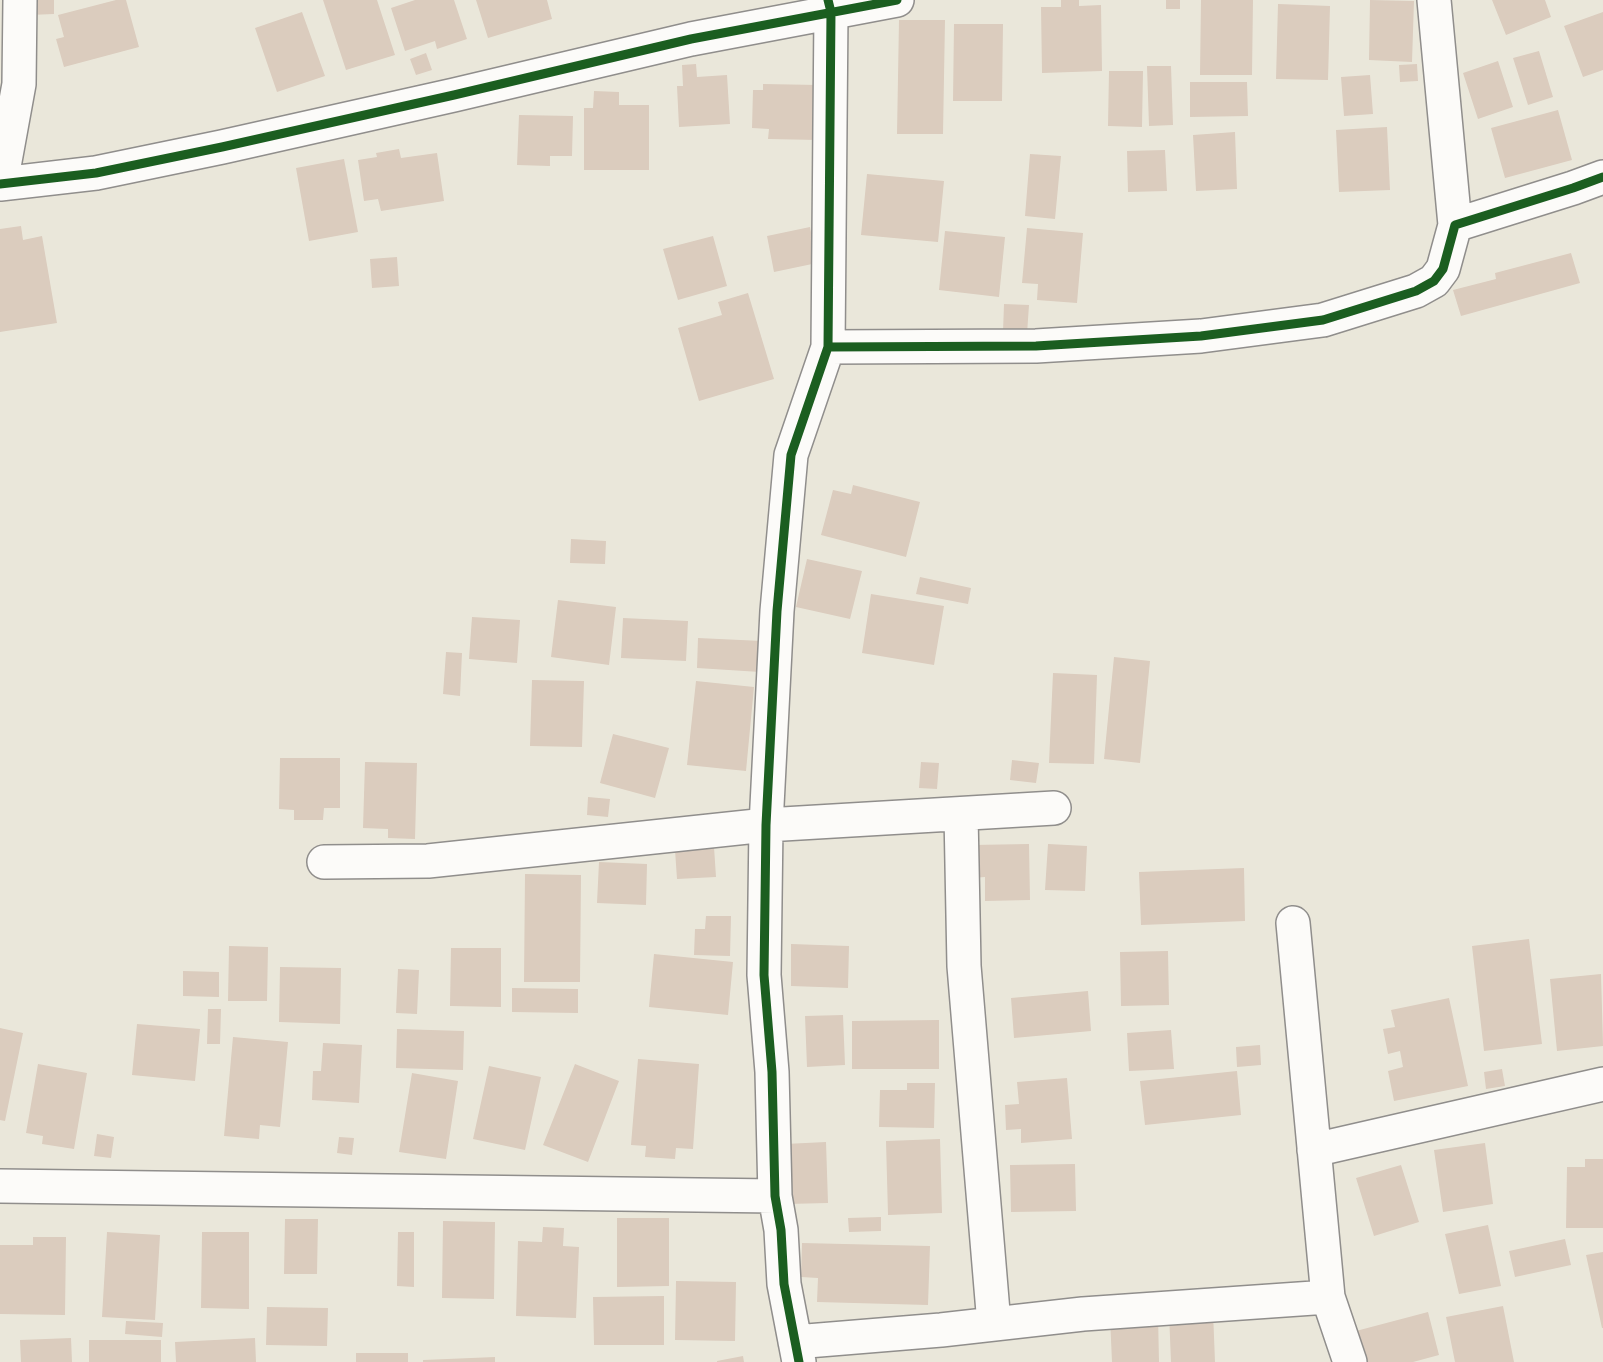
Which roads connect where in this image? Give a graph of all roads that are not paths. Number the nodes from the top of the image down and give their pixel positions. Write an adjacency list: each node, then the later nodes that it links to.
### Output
1 (20, 0): 6 (street)
2 (897, 0): 4 (street)
3 (1434, 0): 7 (street)
4 (830, 6): 6 (street); 8 (street)
5 (1603, 177): 7 (street)
6 (0, 184)
7 (1455, 225): 8 (street)
8 (828, 347): 11 (street)
9 (1054, 808): 10 (street)
10 (961, 814): 11 (street); 19 (street)
11 (766, 825): 12 (street); 17 (street)
12 (324, 862)
13 (1293, 923): 15 (street)
14 (1603, 1084): 15 (street)
15 (1314, 1150): 18 (street)
16 (0, 1185): 17 (street)
17 (775, 1196): 20 (street)
18 (1328, 1297): 19 (street); 21 (street)
19 (994, 1324): 20 (street)
20 (797, 1352)
21 (1350, 1362)

